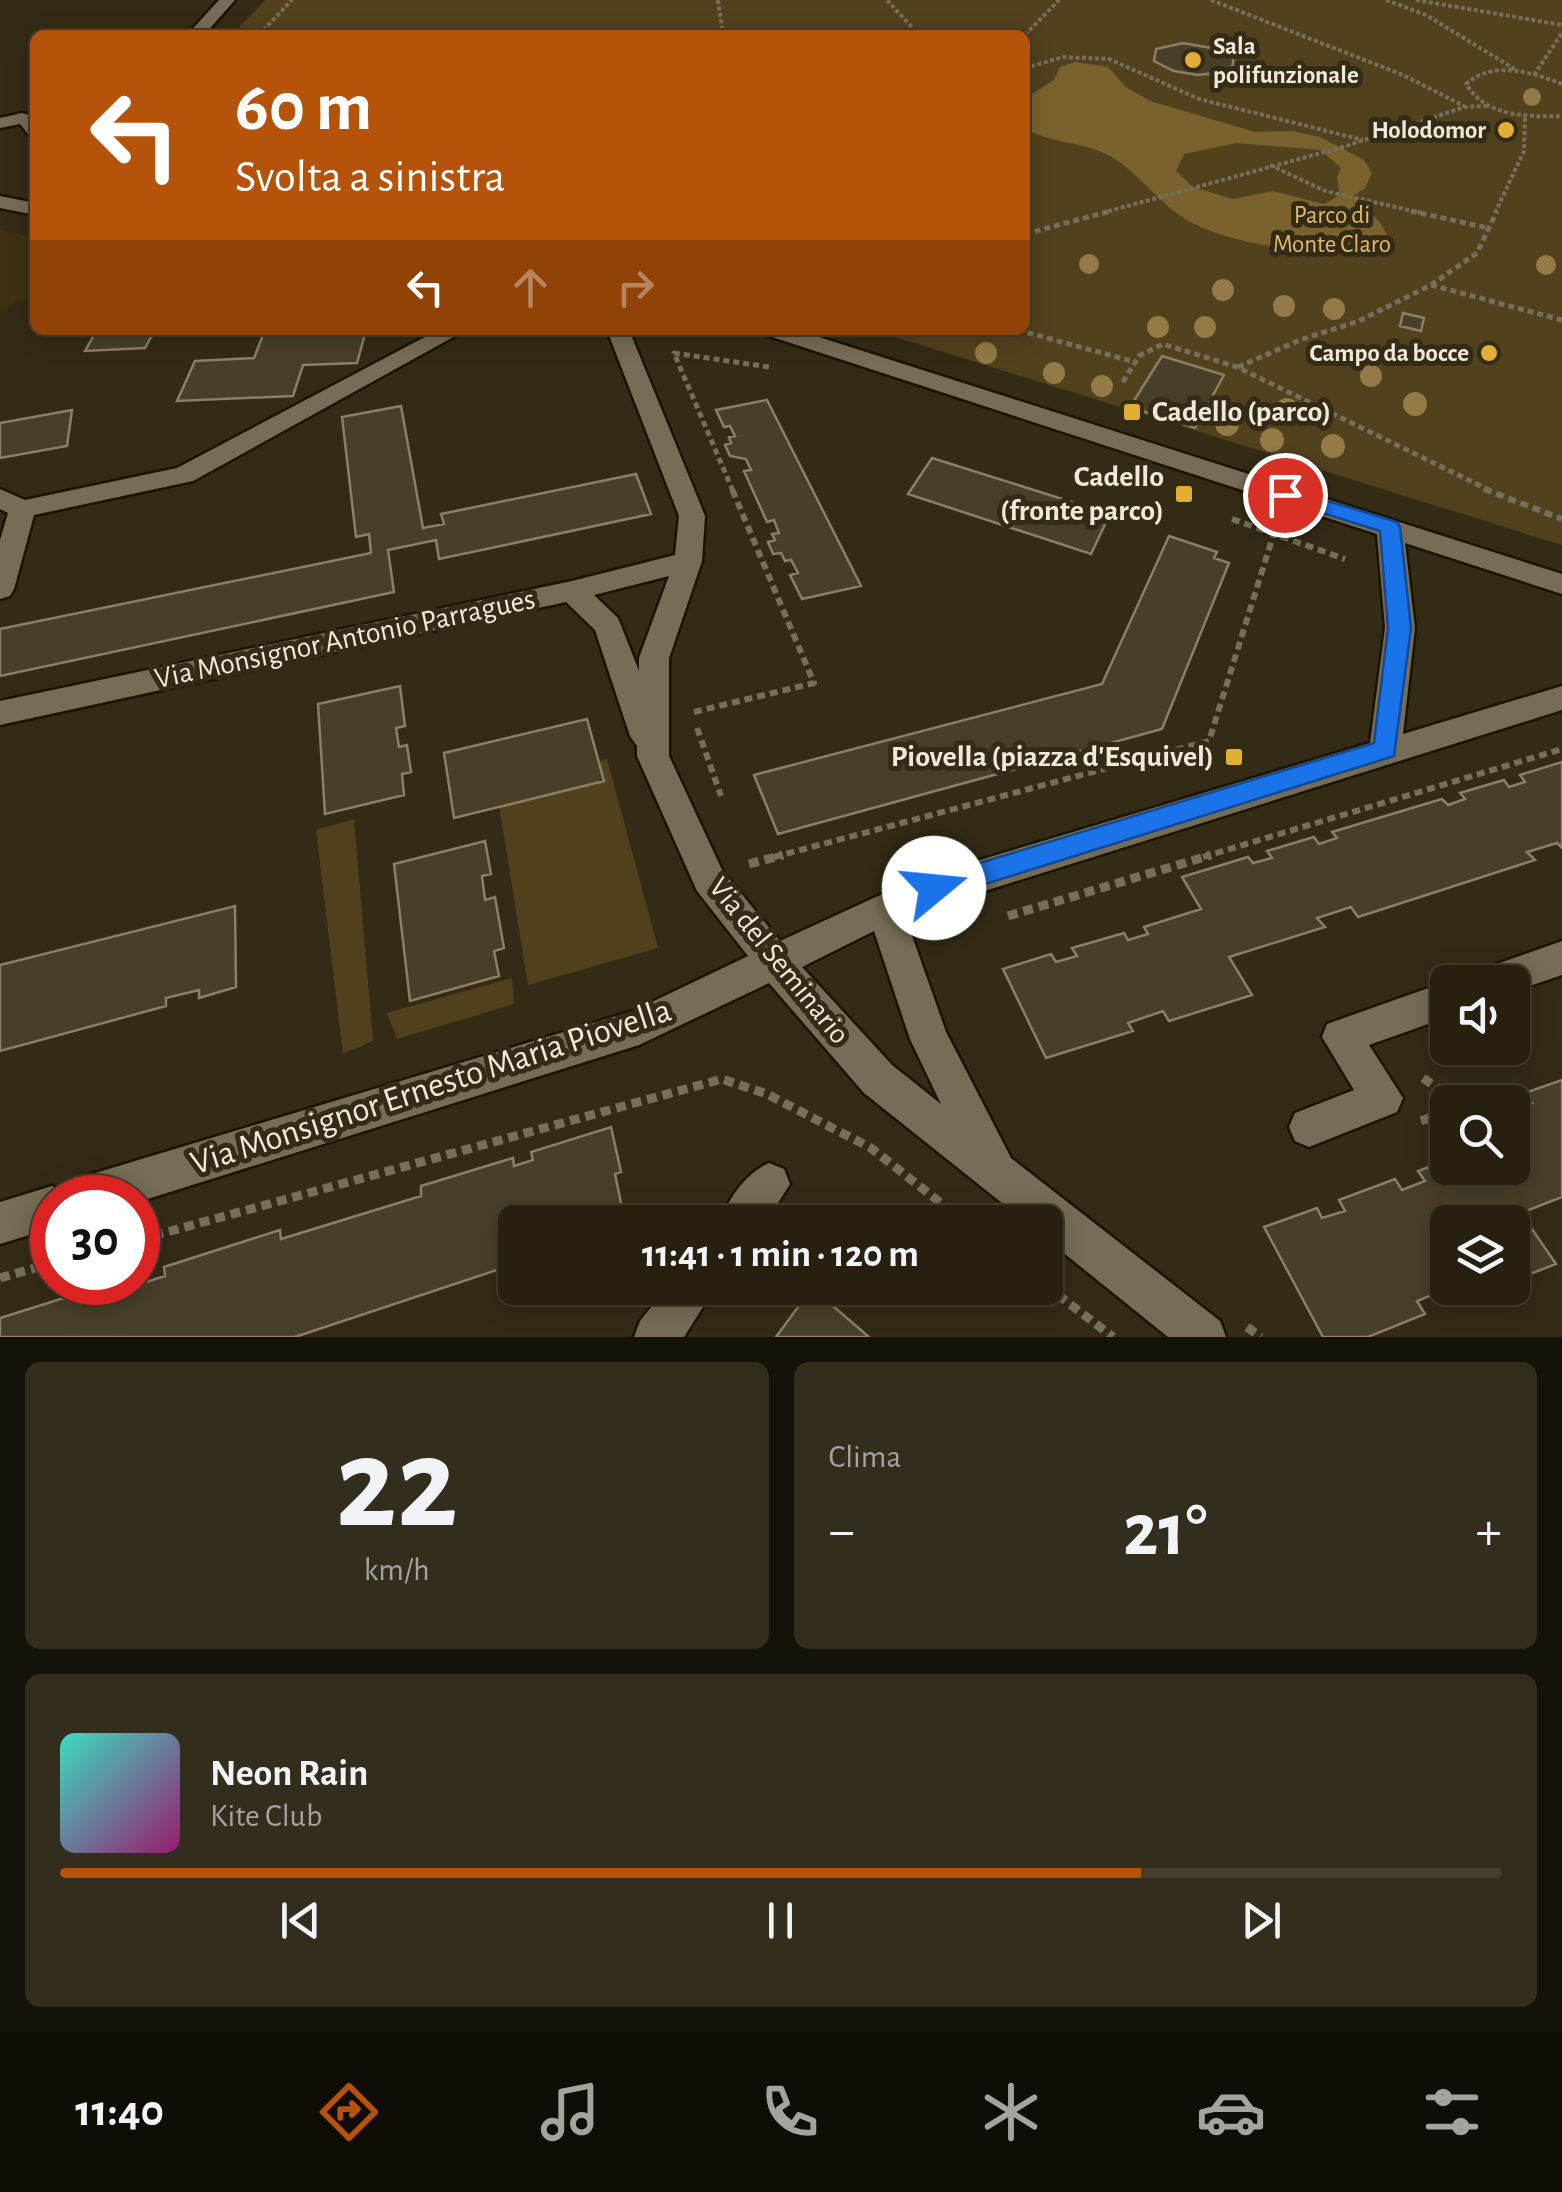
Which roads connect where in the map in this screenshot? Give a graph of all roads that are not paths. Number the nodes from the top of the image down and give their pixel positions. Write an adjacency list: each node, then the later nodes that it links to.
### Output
1 (227, 0): 2 (street)
2 (200, 30)
3 (3, 118): 4 (street)
4 (30, 122)
5 (0, 202): 6 (street)
6 (30, 208)
7 (447, 335): 10 (street)
8 (620, 335): 12 (street, Via del Seminario)
9 (790, 335): 11 (street)
10 (11, 504): 15 (street)
11 (1390, 527): 13 (street); 20 (street)
12 (688, 561): 16 (street, Via Monsignor Antonio Parragues); 21 (street, Via del Seminario)
13 (1510, 567): 14 (street); 17 (street)
14 (1562, 584)
15 (0, 589)
16 (572, 591): 19 (street, Via Monsignor Antonio Parragues); 21 (street)
17 (1562, 607)
18 (1562, 698): 20 (street, Via Monsignor Ernesto Maria Piovella)
19 (0, 713)
20 (1385, 749): 22 (street, Via Monsignor Ernesto Maria Piovella)
21 (653, 756): 24 (street, Via del Seminario)
22 (885, 909): 24 (street, Via Monsignor Ernesto Maria Piovella); 28 (street)
23 (1562, 958): 25 (street)
24 (775, 963): 28 (street, Via del Seminario); 29 (street, Via Monsignor Ernesto Maria Piovella)
25 (1530, 969)
26 (1430, 1005): 27 (street)
27 (1309, 1126)
28 (998, 1173): 35 (street, Via del Seminario)
29 (157, 1175)
30 (769, 1184): 31 (street)
31 (753, 1205)
32 (30, 1214): 33 (street)
33 (0, 1223)
34 (680, 1305): 36 (street)
35 (1217, 1325)
36 (656, 1337)

